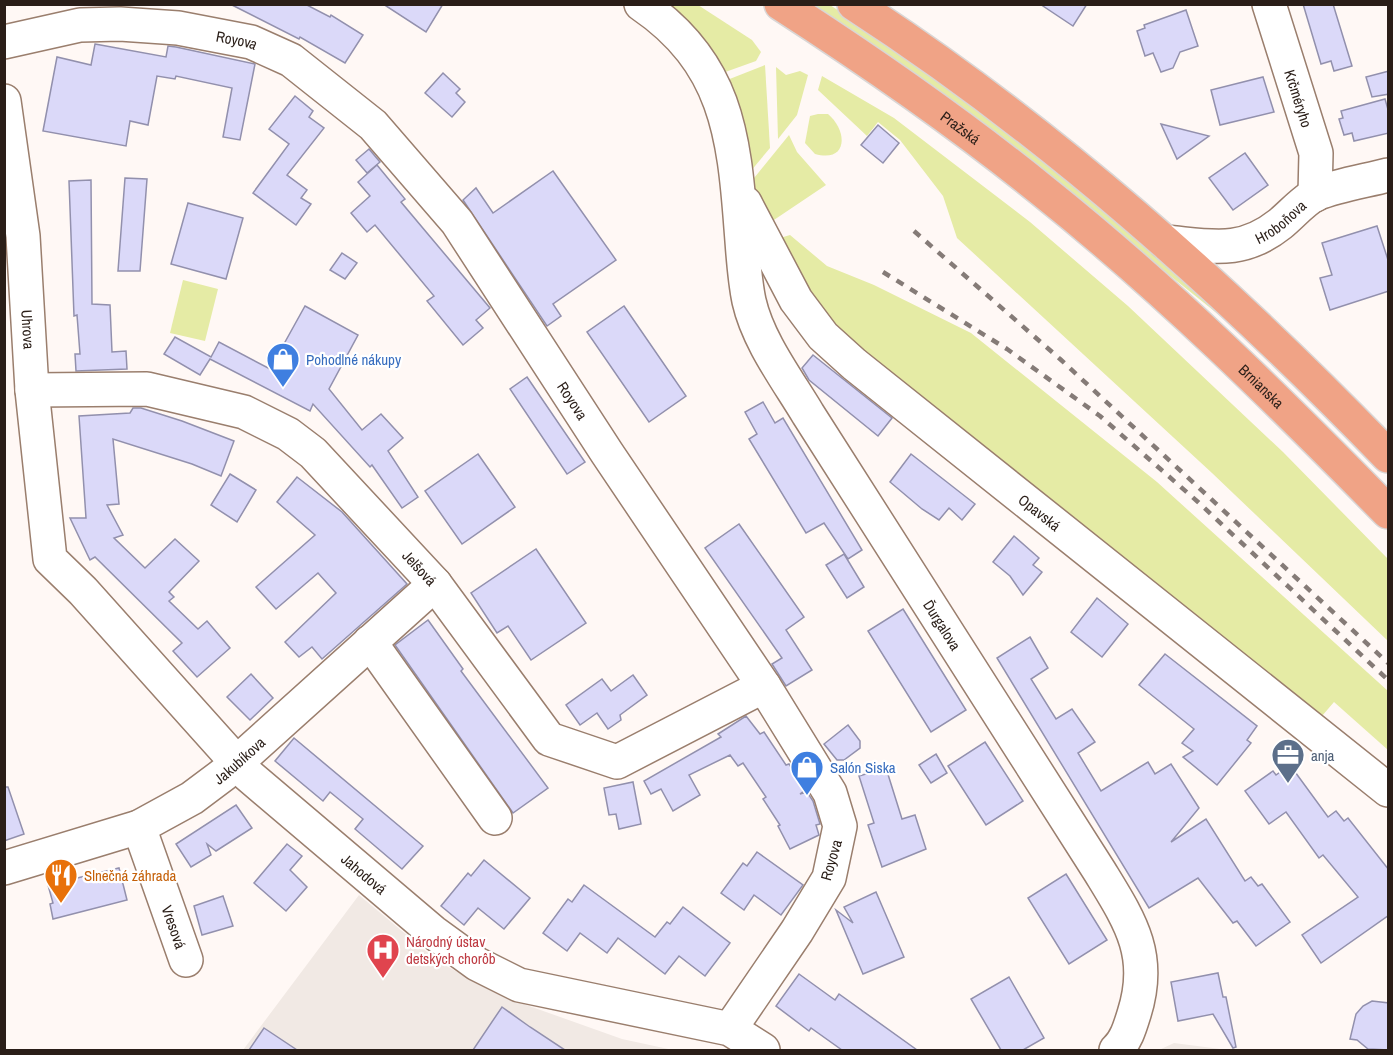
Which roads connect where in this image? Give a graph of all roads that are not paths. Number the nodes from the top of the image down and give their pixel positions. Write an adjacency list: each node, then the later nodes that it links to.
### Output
1 (641, 4): 8 (street)
2 (781, 4): 11 (main road, Pražská)
3 (854, 4): 10 (main road)
4 (1269, 4): 9 (street, Krčméryho)
5 (4, 42): 19 (street, Royova)
6 (4, 101): 12 (street, Uhrova)
7 (1389, 175): 9 (street, Hroboňova)
8 (739, 191): 21 (street, Opavská); 28 (street, Ďurgalova)
9 (1315, 195): 10 (street, Hroboňova)
10 (1165, 242): 14 (main road)
11 (1130, 265): 15 (main road, Brnianska)
12 (16, 310): 13 (street, Uhrova)
13 (32, 390): 16 (street, Uhrova); 17 (street, Jelšová)
14 (1389, 456)
15 (1389, 512)
16 (50, 559): 20 (street, Jahodová)
17 (435, 584): 18 (street, Jakubíkova); 19 (street, Jelšová)
18 (370, 642): 20 (street, Jakubíkova); 22 (street)
19 (764, 686): 26 (street, Royova)
20 (236, 763): 23 (street, Jakubíkova); 26 (street, Jahodová)
21 (1389, 790)
22 (495, 818)
23 (139, 827): 24 (street, Jakubíkova); 25 (street, Vresová)
24 (4, 868)
25 (186, 960)
26 (730, 1029): 27 (street, Jahodová)
27 (764, 1050)
28 (1116, 1050)

